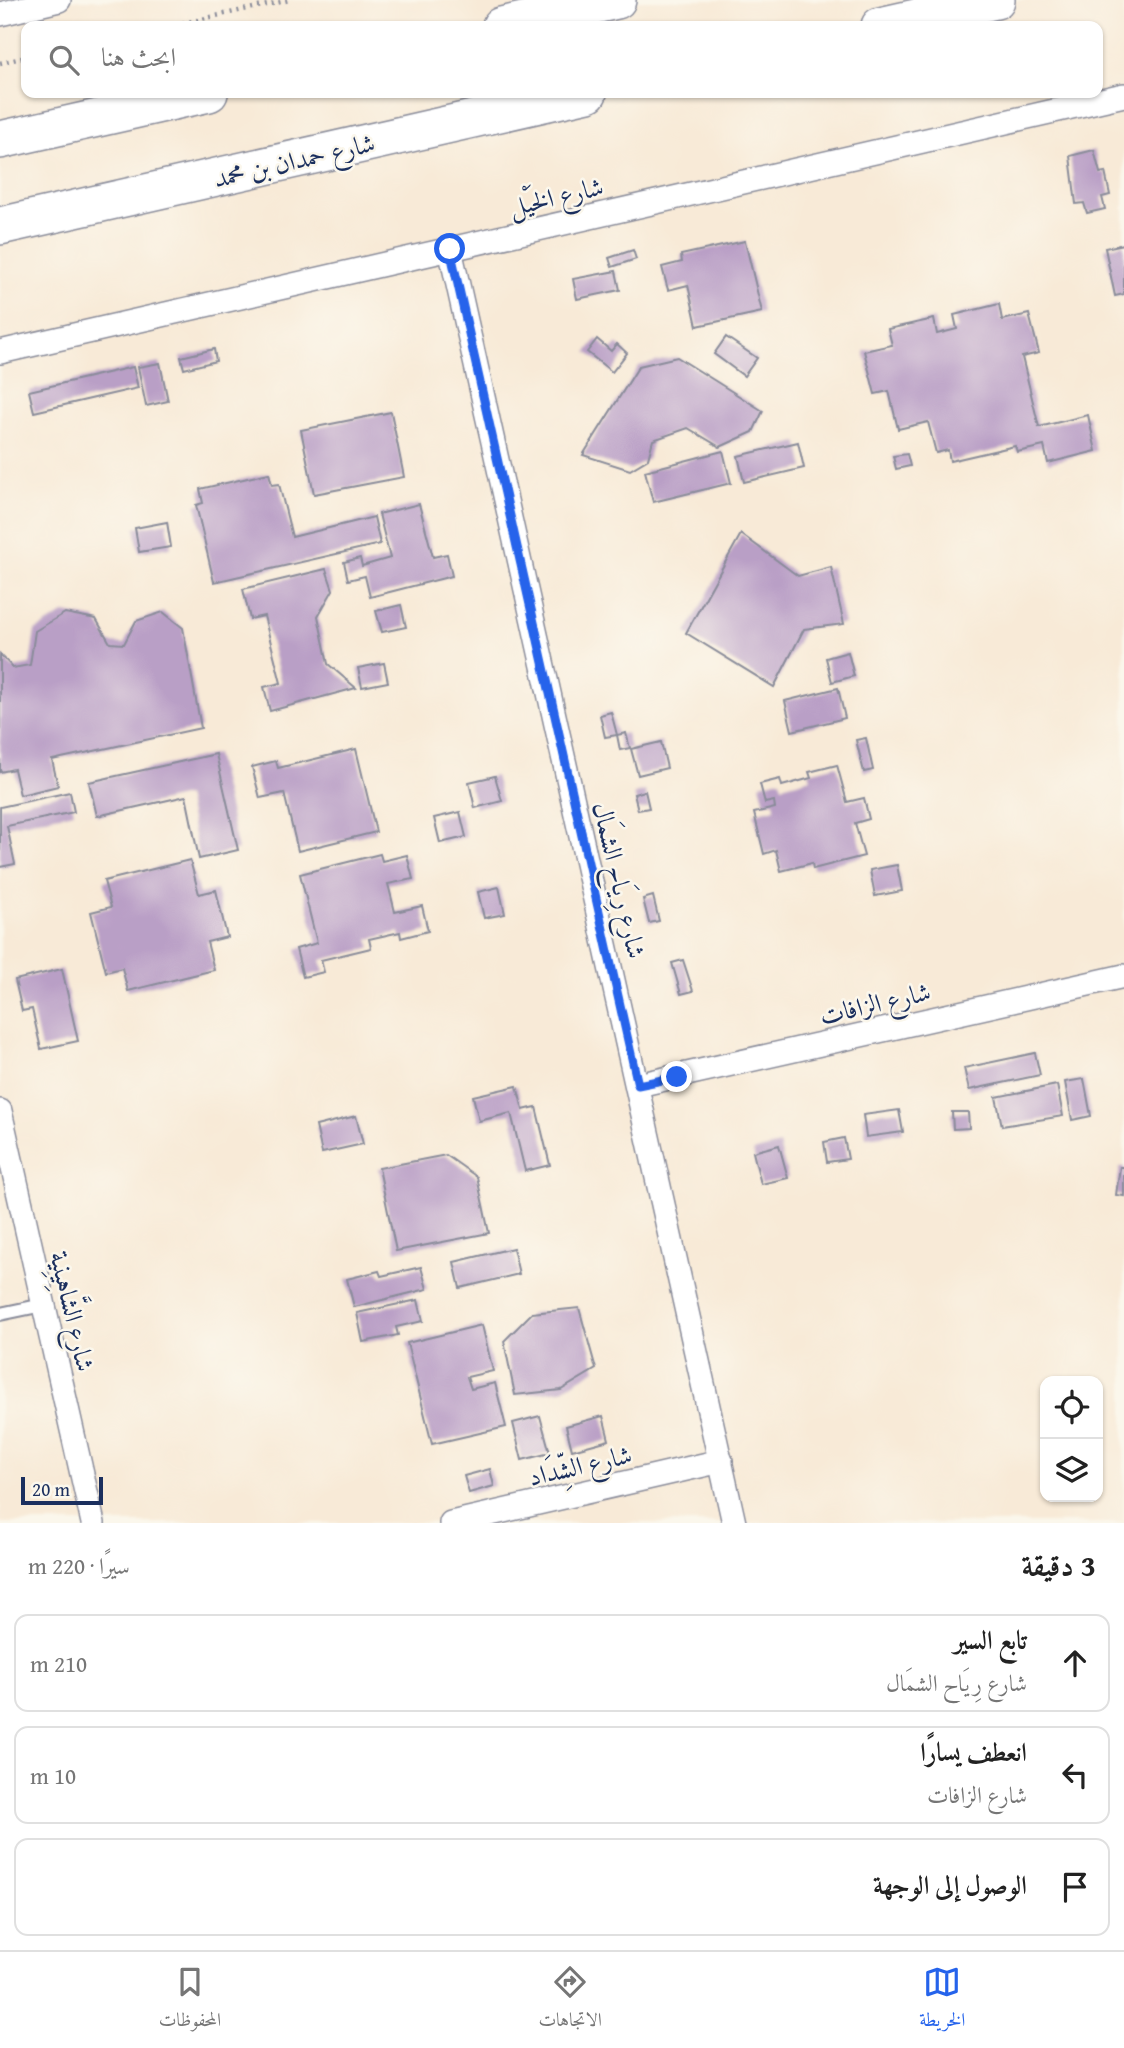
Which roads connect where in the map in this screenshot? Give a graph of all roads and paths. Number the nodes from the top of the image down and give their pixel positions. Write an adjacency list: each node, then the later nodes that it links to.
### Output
1 (59, 0): 5 (street)
2 (290, 0): 6 (path)
3 (617, 0): 7 (main road)
4 (996, 0): 8 (main road)
5 (0, 14)
6 (192, 21)
7 (523, 21)
8 (902, 21)
9 (21, 58): 10 (path)
10 (0, 63)
11 (1124, 95): 16 (street, شارع الخَيْل)
12 (187, 98): 14 (main road)
13 (566, 98): 15 (main road, شارع حمدان بن محمد)
14 (0, 140)
15 (0, 226)
16 (450, 249): 17 (street, شارع الخَيْل); 19 (street, شارع رِيَاح الشمَال)
17 (0, 352)
18 (1124, 976): 19 (street, شارع الزافات)
19 (638, 1085): 23 (street, شارع رِيَاح الشمَال)
20 (0, 1111): 21 (street, شارع الشَّاهِينِية)
21 (43, 1305): 22 (lane); 24 (street, شارع الشَّاهِينِية)
22 (0, 1314)
23 (721, 1461): 25 (street, شارع الشِّدَاد); 26 (street, شارع رِيَاح الشمَال)
24 (93, 1523)
25 (451, 1523)
26 (734, 1523)

